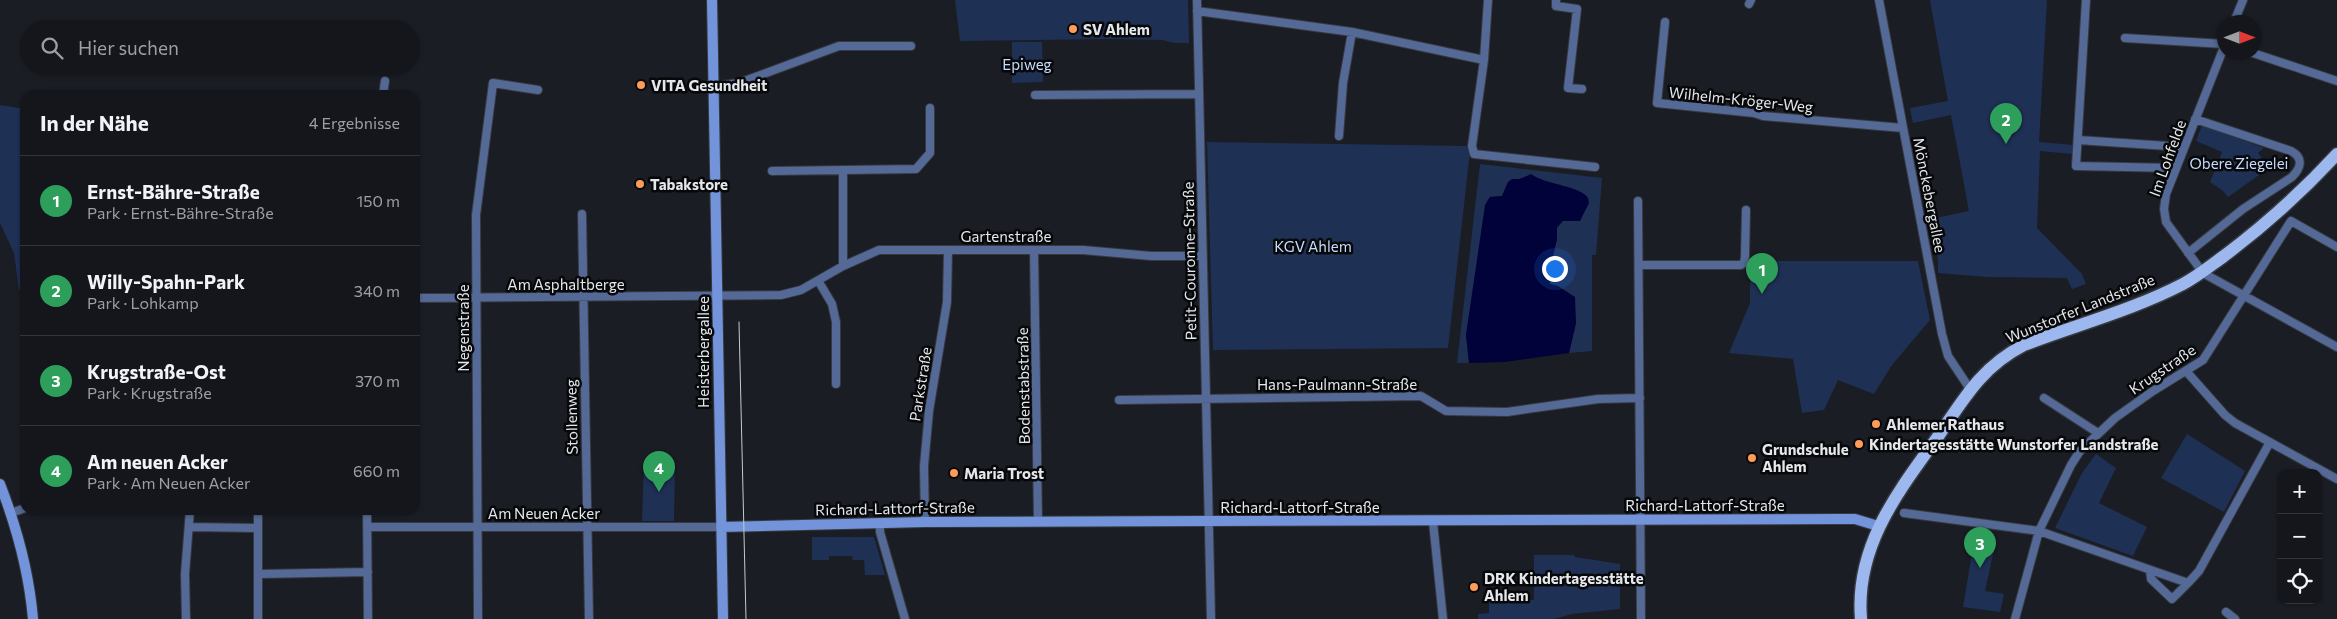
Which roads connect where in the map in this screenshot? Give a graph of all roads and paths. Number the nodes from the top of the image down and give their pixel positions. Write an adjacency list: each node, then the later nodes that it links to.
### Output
1 (1197, 0): 8 (street, Petit-Couronne-Straße)
2 (1488, 0): 16 (street)
3 (1556, 0): 21 (street)
4 (1879, 0): 28 (street, Mönckebergallee)
5 (2086, 0): 30 (street)
6 (2243, 0): 9 (street)
7 (712, 2): 20 (street, Heisterbergallee)
8 (1198, 11): 11 (street); 24 (street, Petit-Couronne-Straße)
9 (2237, 15)
10 (1664, 22): 28 (street, Wilhelm-Kröger-Weg)
11 (1352, 32): 16 (street); 29 (street)
12 (2125, 38): 13 (street)
13 (2217, 45)
14 (911, 46): 20 (street)
15 (2262, 56): 19 (street)
16 (1484, 60): 33 (street)
17 (2219, 60): 27 (street, Im Lohfelde)
18 (385, 81): 22 (street)
19 (2337, 81)
20 (715, 86): 49 (street, Heisterbergallee)
21 (1582, 89)
22 (384, 90)
23 (538, 90): 53 (street, Negenstraße)
24 (1199, 94): 25 (street); 44 (street, Petit-Couronne-Straße)
25 (1034, 95)
26 (930, 108): 36 (street)
27 (2196, 119): 31 (street, Im Lohfelde); 43 (street)
28 (1902, 128): 57 (street, Mönckebergallee)
29 (1339, 136)
30 (2078, 140): 31 (street); 34 (street)
31 (2183, 148): 34 (street, Im Lohfelde)
32 (2337, 154): 47 (main road, Wunstorfer Landstraße)
33 (1595, 167)
34 (2175, 168): 43 (street, Im Lohfelde)
35 (772, 171): 36 (street)
36 (844, 171): 45 (street)
37 (1638, 202): 46 (street)
38 (1746, 210): 46 (street)
39 (582, 214): 51 (street, Stollenweg)
40 (2337, 248): 50 (street, Krugstraße)
41 (948, 250): 42 (street, Gartenstraße); 45 (street, Gartenstraße); 75 (street, Parkstraße)
42 (1034, 250): 44 (street, Gartenstraße); 76 (street, Bodenstabstraße)
43 (2188, 253): 47 (street, Im Lohfelde)
44 (1202, 256): 58 (street, Petit-Couronne-Straße)
45 (844, 266): 48 (street, Gartenstraße)
46 (1639, 266): 59 (street)
47 (2203, 273): 50 (street); 57 (main road, Wunstorfer Landstraße)
48 (819, 282): 49 (street, Gartenstraße); 56 (street)
49 (718, 295): 51 (street, Am Asphaltberge); 85 (street, Heisterbergallee)
50 (2244, 295): 54 (street); 55 (street, Krugstraße)
51 (582, 297): 53 (street, Am Asphaltberge); 84 (street, Stollenweg)
52 (420, 298): 53 (street, Am Asphaltberge)
53 (476, 298): 83 (street, Negenstraße)
54 (2337, 347)
55 (2186, 371): 62 (street, Krugstraße); 63 (street)
56 (836, 384)
57 (1970, 389): 80 (main road, Wunstorfer Landstraße)
58 (1206, 398): 59 (street, Hans-Paulmann-Straße); 61 (street, Hans-Paulmann-Straße); 77 (street, Petit-Couronne-Straße)
59 (1640, 398): 74 (street)
60 (2044, 398): 62 (street)
61 (1119, 400)
62 (2098, 433): 87 (street, Krugstraße)
63 (2270, 442): 64 (street); 91 (street)
64 (2315, 469)
65 (2322, 473): 66 (street)
66 (2337, 479)
67 (0, 484): 69 (street)
68 (20, 510): 69 (street)
69 (12, 513): 93 (street)
70 (1904, 513): 87 (street)
71 (190, 515): 81 (street)
72 (258, 515): 86 (street)
73 (367, 515): 82 (street)
74 (1641, 520): 78 (street, Richard-Lattorf-Straße); 80 (street, Richard-Lattorf-Straße); 103 (street)
75 (924, 522): 76 (street, Richard-Lattorf-Straße); 79 (street, Richard-Lattorf-Straße)
76 (1038, 522): 77 (street, Richard-Lattorf-Straße)
77 (1210, 522): 78 (street, Richard-Lattorf-Straße); 101 (street, Petit-Couronne-Straße)
78 (1433, 522): 102 (street)
79 (880, 523): 85 (street, Richard-Lattorf-Straße); 100 (street)
80 (1878, 526): 104 (main road, Wunstorfer Landstraße)
81 (190, 527): 86 (street); 94 (street)
82 (368, 527): 83 (street, Am Neuen Acker); 89 (street)
83 (478, 527): 84 (street, Am Neuen Acker); 97 (street, Negenstraße)
84 (586, 527): 85 (street, Am Neuen Acker); 98 (street, Stollenweg)
85 (721, 527): 99 (street, Heisterbergallee)
86 (258, 528): 90 (street)
87 (2039, 531): 88 (street); 105 (street, Krugstraße)
88 (2150, 570): 91 (street); 91 (street)
89 (368, 572): 90 (street); 96 (street)
90 (259, 574): 95 (street)
91 (2188, 583)
92 (2226, 612): 106 (street)
93 (33, 619)
94 (186, 619)
95 (258, 619)
96 (368, 619)
97 (478, 619)
98 (589, 619)
99 (722, 619)
100 (905, 619)
101 (1212, 619)
102 (1443, 619)
103 (1641, 619)
104 (1861, 619)
105 (2015, 619)
106 (2235, 619)

